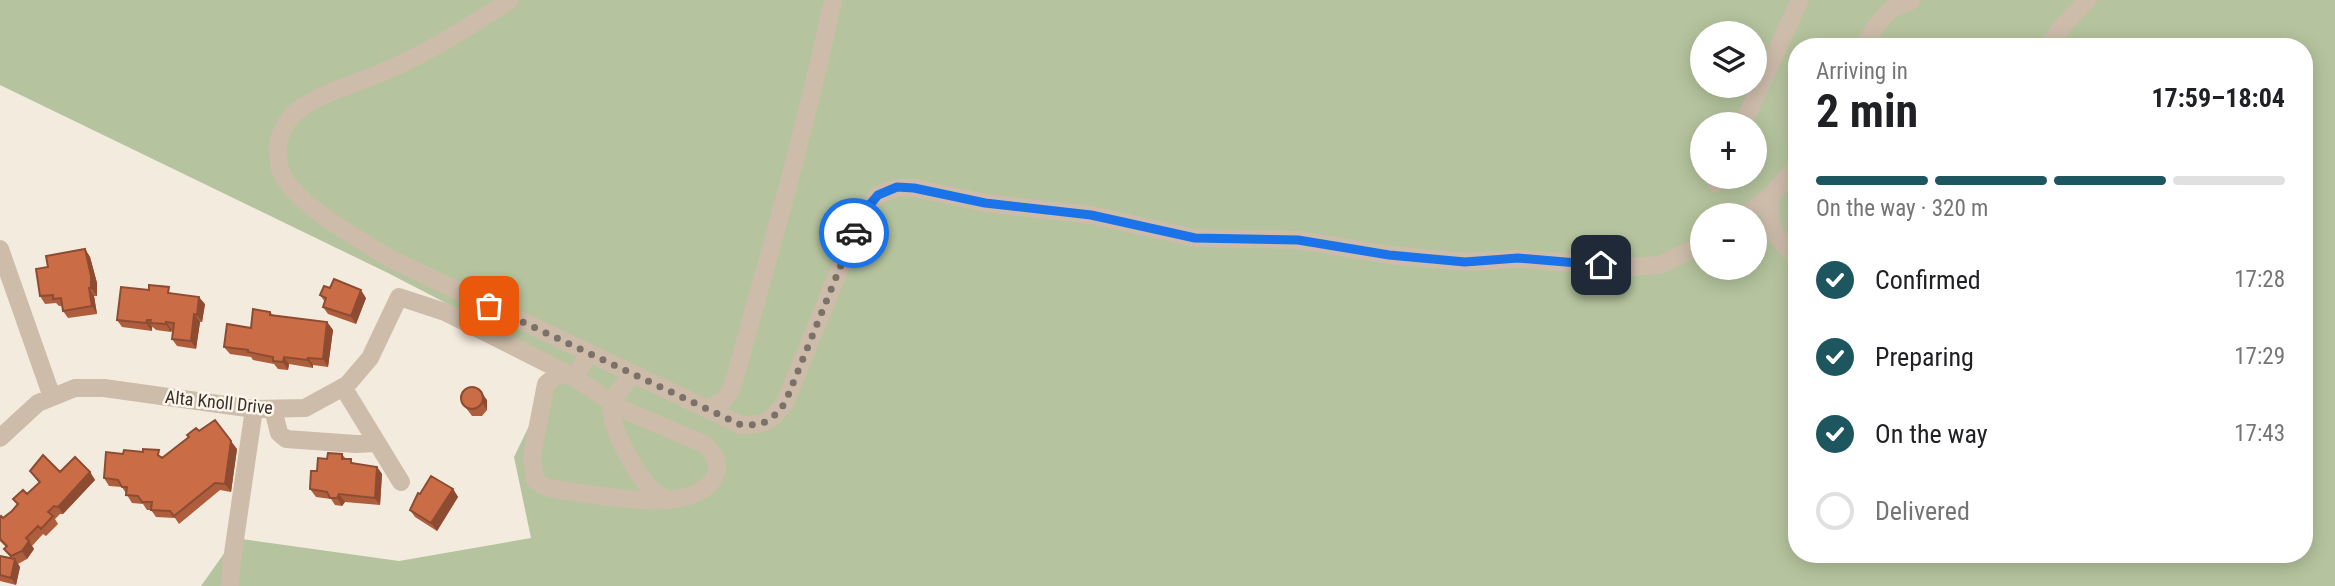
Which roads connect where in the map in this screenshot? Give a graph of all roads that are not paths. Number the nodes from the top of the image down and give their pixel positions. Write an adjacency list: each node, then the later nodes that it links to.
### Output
1 (510, 0): 15 (street)
2 (833, 0): 23 (street)
3 (1800, 0): 8 (street)
4 (1912, 0): 6 (street)
5 (2088, 0): 7 (street)
6 (1869, 38)
7 (2054, 38)
8 (1749, 112)
9 (1788, 180): 10 (street)
10 (1771, 195): 11 (street); 12 (street)
11 (1761, 203)
12 (1788, 248)
13 (0, 249): 19 (street)
14 (1690, 250): 23 (street)
15 (588, 352): 16 (street); 17 (street)
16 (633, 374): 20 (street); 23 (street)
17 (572, 376): 18 (street, Alta Knoll Drive); 20 (street); 27 (street)
18 (343, 387): 21 (street, Alta Knoll Drive); 25 (street)
19 (52, 397): 22 (street, Alta Knoll Drive); 24 (street, Alta Knoll Drive)
20 (612, 401): 27 (street); 27 (street)
21 (273, 408): 22 (street, Alta Knoll Drive); 25 (street)
22 (254, 409): 28 (street)
23 (707, 409)
24 (0, 438)
25 (377, 443): 26 (street)
26 (401, 482)
27 (670, 500)
28 (230, 586)

